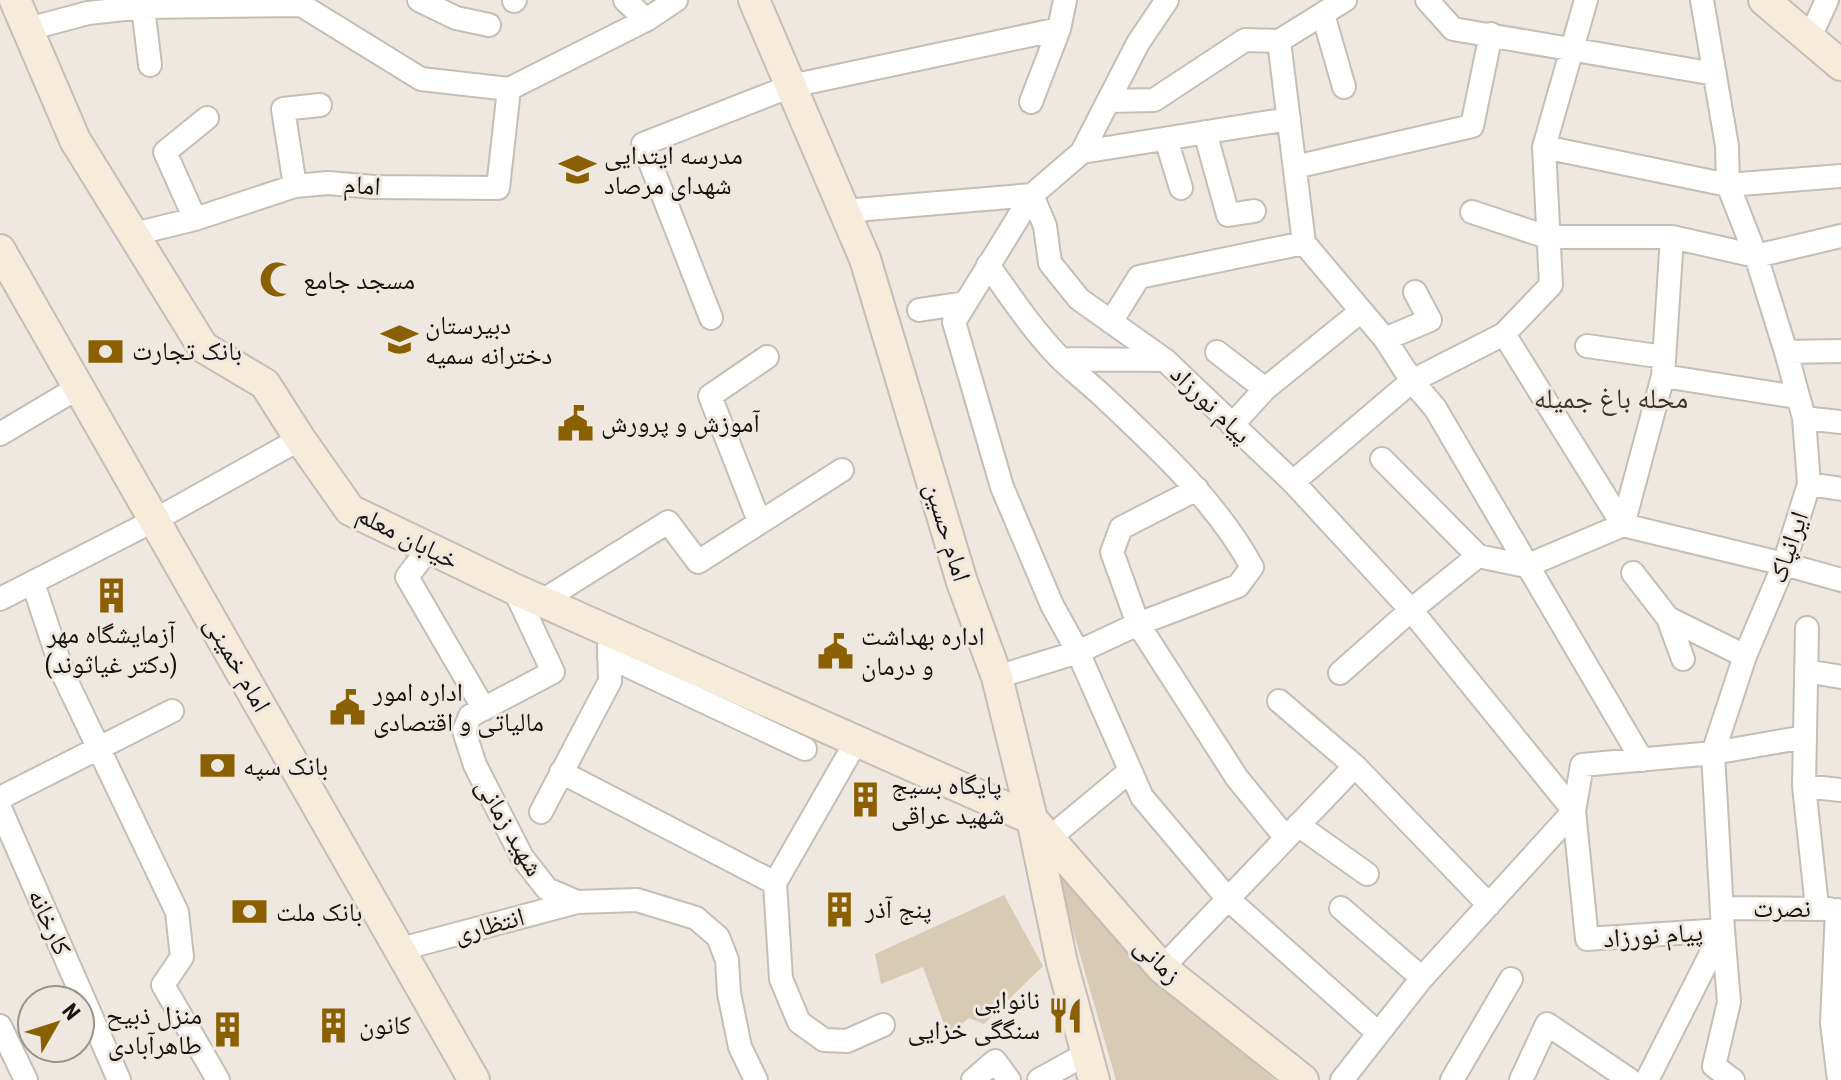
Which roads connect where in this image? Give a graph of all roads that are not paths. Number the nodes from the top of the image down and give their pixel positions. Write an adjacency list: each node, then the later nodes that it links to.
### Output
1 (15, 0): 20 (main road, خیابان معلم)
2 (419, 0): 19 (street)
3 (625, 0): 18 (street)
4 (676, 0): 18 (street)
5 (754, 0): 29 (main road, امام حسین)
6 (1065, 0): 21 (street)
7 (1167, 0): 32 (street)
8 (1345, 0): 17 (street)
9 (1427, 0): 22 (street)
10 (1586, 0): 25 (street)
11 (1764, 0): 23 (main road)
12 (1827, 0): 23 (street)
13 (1697, 2): 28 (street, ایرانپاک)
14 (301, 3): 16 (street); 31 (street)
15 (91, 6): 16 (street); 20 (street)
16 (143, 7): 26 (street)
17 (1323, 14): 24 (street); 30 (street)
18 (646, 20): 31 (street)
19 (489, 25)
20 (28, 29): 51 (main road, خیابان معلم)
21 (1059, 29): 29 (street); 33 (street)
22 (1491, 34): 25 (street); 41 (street)
23 (1810, 37): 27 (main road)
24 (1279, 41): 32 (street); 36 (street)
25 (1571, 49): 28 (street); 39 (street)
26 (150, 65)
27 (1841, 65)
28 (1715, 74): 43 (street, ایرانپاک)
29 (791, 86): 47 (main road, امام حسین); 63 (street)
30 (1344, 87)
31 (509, 89): 44 (street, امام)
32 (1108, 101): 40 (street)
33 (1031, 102)
34 (320, 105): 44 (street)
35 (207, 118): 50 (street)
36 (1289, 119): 37 (street); 41 (street)
37 (1205, 132): 38 (street); 48 (street)
38 (1166, 139): 40 (street); 45 (street)
39 (1544, 147): 43 (street); 53 (street)
40 (1082, 152): 46 (street)
41 (1295, 167): 55 (street)
42 (1841, 176): 43 (street)
43 (1728, 185): 57 (street, ایرانپاک)
44 (295, 186): 50 (street, امام)
45 (1181, 188)
46 (1032, 195): 47 (street); 58 (street); 64 (street, پیام نورزاد)
47 (844, 211): 112 (main road, امام حسین)
48 (1254, 211)
49 (1472, 212): 53 (street)
50 (195, 219): 51 (street, امام)
51 (134, 234): 82 (main road, خیابان معلم)
52 (1841, 236): 57 (street)
53 (1547, 237): 54 (street); 65 (street)
54 (1672, 237): 57 (street); 74 (street)
55 (1304, 243): 62 (street); 64 (street)
56 (0, 250): 76 (main road, امام خمینی)
57 (1756, 256): 70 (street, ایرانپاک)
58 (988, 265): 60 (street); 72 (street)
59 (1415, 292): 66 (street)
60 (965, 303): 61 (street); 107 (street)
61 (919, 310)
62 (1360, 312): 66 (street); 77 (street)
63 (711, 318)
64 (1111, 322): 73 (street, پیام نورزاد)
65 (1504, 334): 75 (street); 91 (street)
66 (1385, 339): 75 (street)
67 (1587, 346): 74 (street)
68 (1841, 351): 70 (street)
69 (1217, 352): 77 (street)
70 (1786, 352): 78 (street, ایرانپاک)
71 (767, 357): 90 (street)
72 (1061, 359): 73 (street); 87 (street)
73 (1165, 360): 80 (street, پیام نورزاد)
74 (1664, 366): 78 (street); 91 (street)
75 (1412, 381): 85 (street); 95 (street)
76 (79, 387): 81 (street); 89 (main road, امام خمینی)
77 (1265, 389): 80 (street)
78 (1800, 408): 79 (street); 86 (street, ایرانپاک)
79 (1841, 422)
80 (1232, 425): 85 (street, پیام نورزاد)
81 (0, 434)
82 (300, 439): 89 (street); 92 (main road, خیابان معلم)
83 (1382, 459): 93 (street)
84 (842, 470): 90 (street)
85 (1293, 482): 102 (street, پیام نورزاد)
86 (1809, 484): 88 (street); 94 (street, ایرانپاک)
87 (1197, 489): 104 (street); 104 (street)
88 (1841, 489)
89 (155, 520): 98 (street); 142 (main road, امام خمینی)
90 (759, 521): 101 (street)
91 (1623, 525): 94 (street); 95 (street)
92 (429, 548): 99 (main road, خیابان معلم); 115 (street)
93 (1478, 556): 95 (street); 102 (street)
94 (1784, 564): 97 (street); 108 (street, ایرانپاک)
95 (1526, 566): 122 (street)
96 (1633, 573): 103 (street)
97 (1841, 580)
98 (33, 583): 100 (street); 119 (street)
99 (514, 589): 101 (main road, خیابان معلم); 115 (street)
100 (0, 599)
101 (542, 601): 106 (main road, خیابان معلم)
102 (1411, 610): 111 (street); 130 (street, پیام نورزاد)
103 (1668, 618): 108 (street); 109 (street)
104 (1138, 624): 107 (street); 133 (street)
105 (1807, 628): 110 (street)
106 (609, 644): 118 (main road, خیابان معلم); 120 (street); 125 (street)
107 (1078, 652): 112 (street); 124 (street)
108 (1745, 656): 121 (street, ایرانپاک)
109 (1683, 659)
110 (1806, 671): 113 (street); 117 (street)
111 (1340, 673)
112 (997, 677): 132 (main road, امام حسین)
113 (1841, 677)
114 (1279, 701): 123 (street)
115 (484, 709): 137 (street, شهید زمانی)
116 (172, 711): 119 (street)
117 (1805, 737): 121 (street); 126 (street)
118 (857, 740): 132 (main road, خیابان معلم); 135 (street)
119 (98, 748): 128 (street); 153 (street)
120 (805, 749)
121 (1713, 753): 122 (street); 141 (street, ایرانپاک)
122 (1642, 760): 130 (street)
123 (1355, 766): 133 (street); 138 (street)
124 (1130, 771): 132 (street); 136 (street)
125 (561, 772): 131 (street); 135 (street)
126 (1804, 786): 127 (street); 140 (street)
127 (1841, 790)
128 (0, 798)
129 (0, 808): 152 (street, کارخانه)
130 (1574, 811): 138 (street); 141 (street, پیام نورزاد)
131 (541, 812)
132 (1040, 830): 143 (main road, زمانی); 150 (main road, امام حسین)
133 (1292, 832): 134 (street); 136 (street)
134 (1367, 874)
135 (775, 883): 147 (street)
136 (1228, 899): 143 (street); 149 (street)
137 (577, 902): 142 (street, انتظاری); 155 (street)
138 (1489, 905): 144 (street)
139 (1341, 908): 144 (street)
140 (1831, 909): 141 (street, نصرت); 146 (street)
141 (1722, 919): 164 (street); 165 (street, ایرانپاک)
142 (401, 949): 154 (main road, امام خمینی)
143 (1162, 968): 159 (main road, زمانی)
144 (1422, 978): 149 (street)
145 (1511, 979): 161 (street)
146 (1837, 1022): 166 (street)
147 (883, 1025)
148 (0, 1026): 151 (street)
149 (1378, 1033): 160 (street)
150 (1090, 1067): 158 (street)
151 (26, 1080)
152 (119, 1080)
153 (218, 1080)
154 (474, 1080)
155 (756, 1080)
156 (973, 1080): 157 (street)
157 (1009, 1080)
158 (1039, 1080)
159 (1303, 1080)
160 (1342, 1080)
161 (1452, 1080)
162 (1521, 1080): 163 (street)
163 (1630, 1080)
164 (1647, 1080)
165 (1733, 1080)
166 (1839, 1080)

